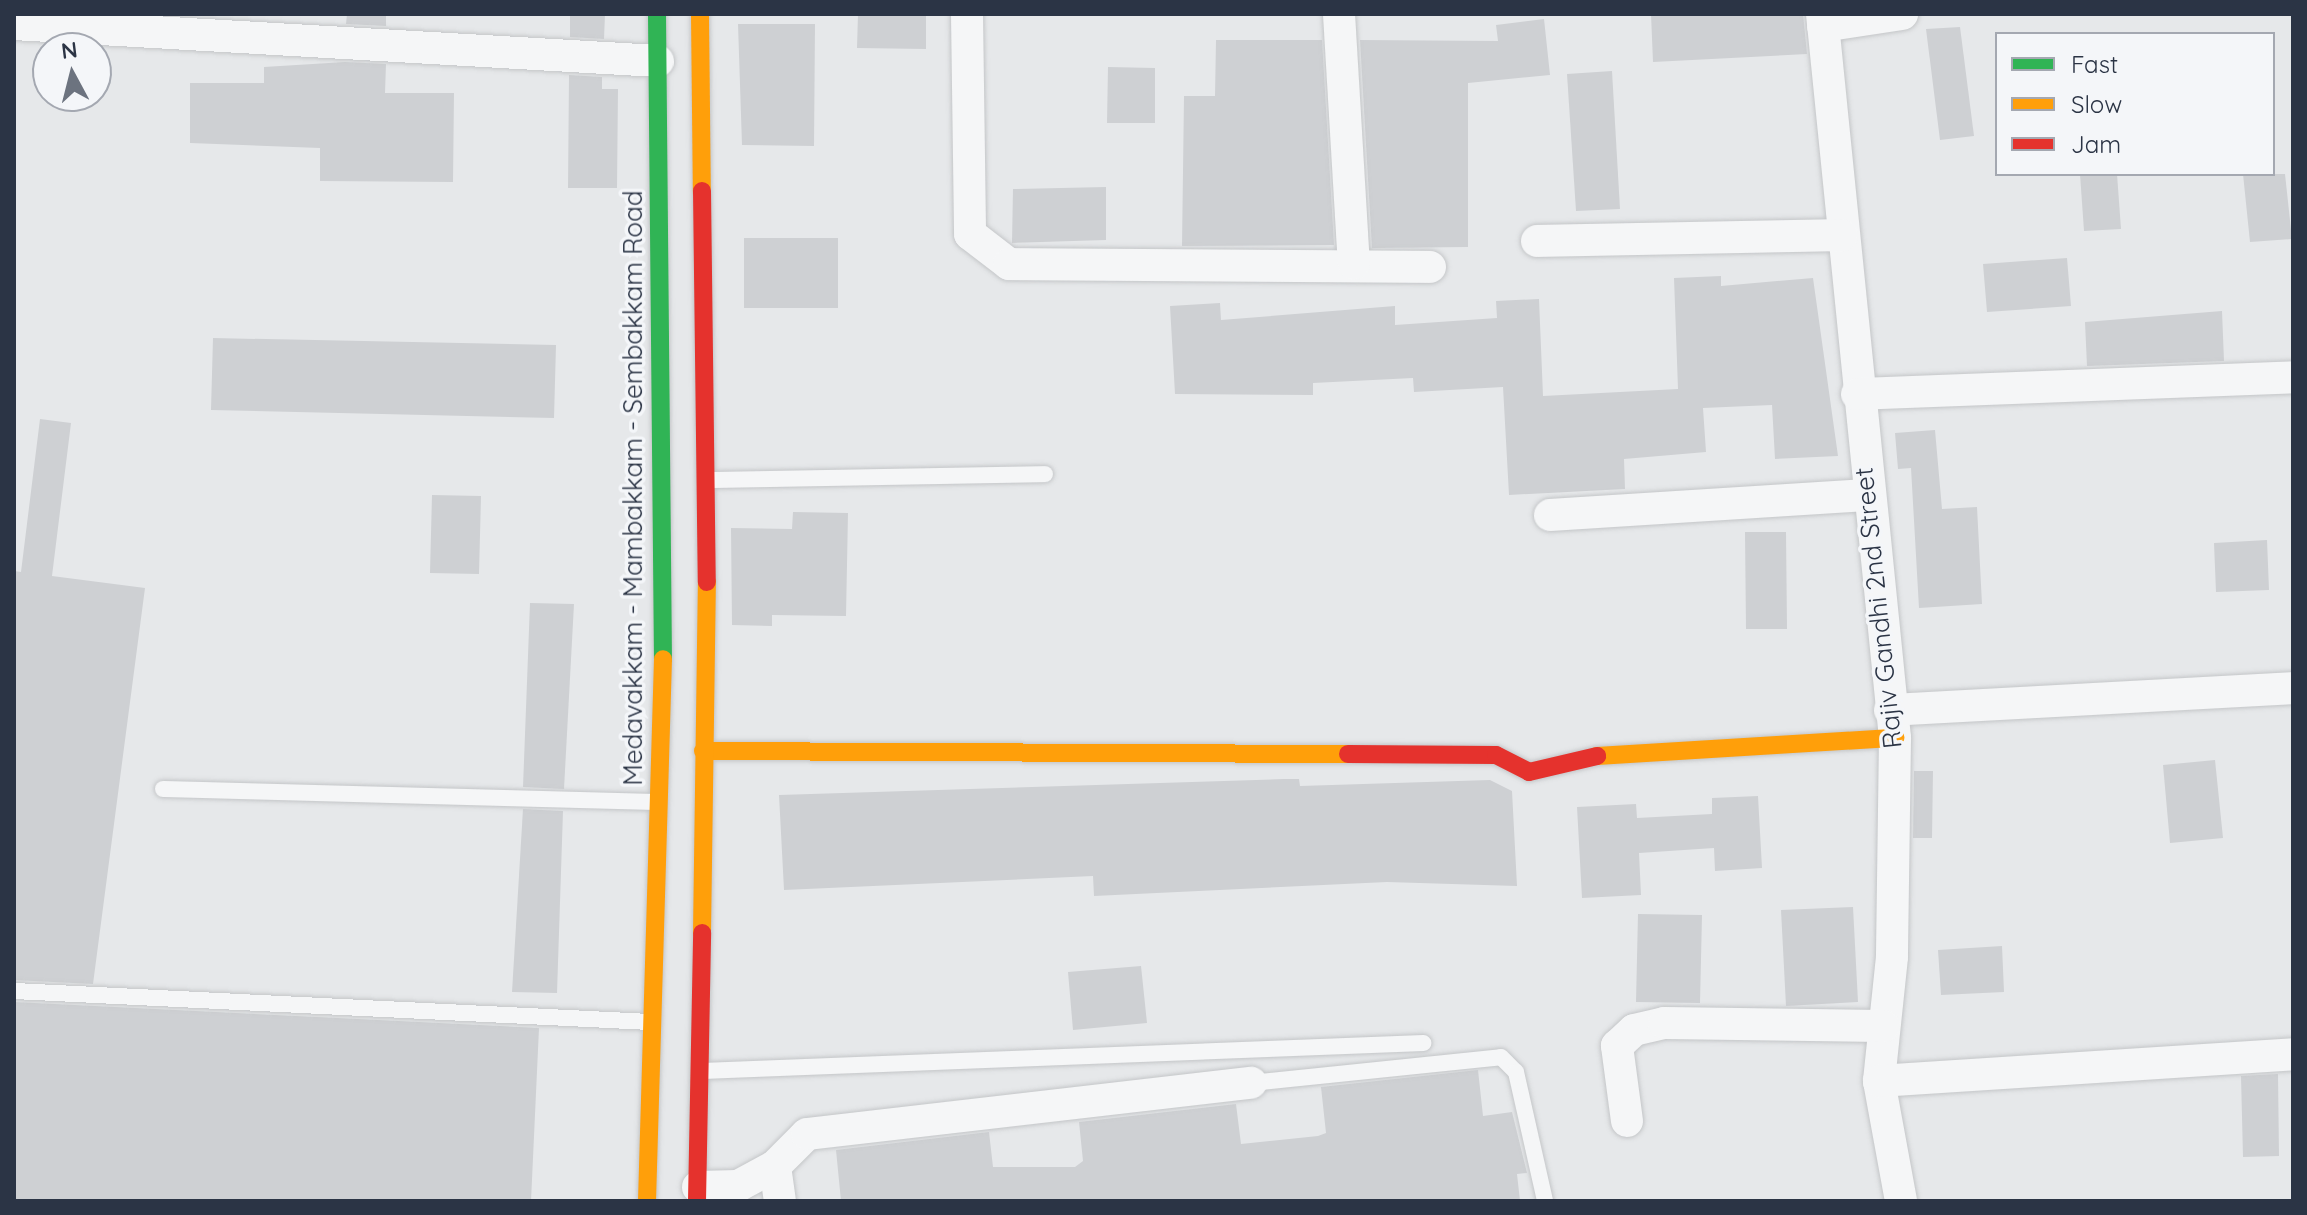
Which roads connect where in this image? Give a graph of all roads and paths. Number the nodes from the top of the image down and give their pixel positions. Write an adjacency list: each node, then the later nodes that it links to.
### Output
1 (657, 14): 8 (main road, Medavakkam - Mambakkam - Sembakkam Road)
2 (700, 14): 16 (main road)
3 (967, 14): 11 (street)
4 (1339, 14): 11 (street)
5 (1902, 14): 6 (street)
6 (1822, 20): 9 (street, Rajiv Gandhi 2nd Street)
7 (14, 24): 8 (street)
8 (658, 61): 19 (main road, Medavakkam - Mambakkam - Sembakkam Road)
9 (1842, 235): 10 (street); 14 (street, Rajiv Gandhi 2nd Street)
10 (1537, 241)
11 (1354, 264): 12 (street)
12 (1430, 267)
13 (2293, 377): 14 (street)
14 (1857, 394): 17 (street, Rajiv Gandhi 2nd Street)
15 (1045, 474): 16 (lane)
16 (706, 480): 20 (main road)
17 (1866, 495): 18 (street); 22 (street, Rajiv Gandhi 2nd Street)
18 (1550, 515)
19 (665, 609): 20 (main road); 25 (main road, Medavakkam - Mambakkam - Sembakkam Road)
20 (707, 609): 23 (main road)
21 (2293, 688): 22 (street)
22 (1892, 724): 23 (main road); 28 (street, Rajiv Gandhi 2nd Street)
23 (703, 751): 31 (main road)
24 (163, 789): 25 (lane)
25 (659, 802): 27 (main road, Medavakkam - Mambakkam - Sembakkam Road)
26 (14, 991): 27 (lane)
27 (653, 1022): 37 (main road, Medavakkam - Mambakkam - Sembakkam Road)
28 (1884, 1026): 32 (street, Rajiv Gandhi 2nd Street); 34 (street)
29 (1423, 1043): 31 (lane)
30 (2293, 1054): 32 (street)
31 (696, 1071): 36 (main road)
32 (1879, 1081): 40 (street, Rajiv Gandhi 2nd Street)
33 (1251, 1083): 35 (street); 39 (lane)
34 (1627, 1121)
35 (775, 1166): 36 (street); 38 (street)
36 (698, 1194)
37 (647, 1201)
38 (780, 1201)
39 (1545, 1201)
40 (1901, 1201)

